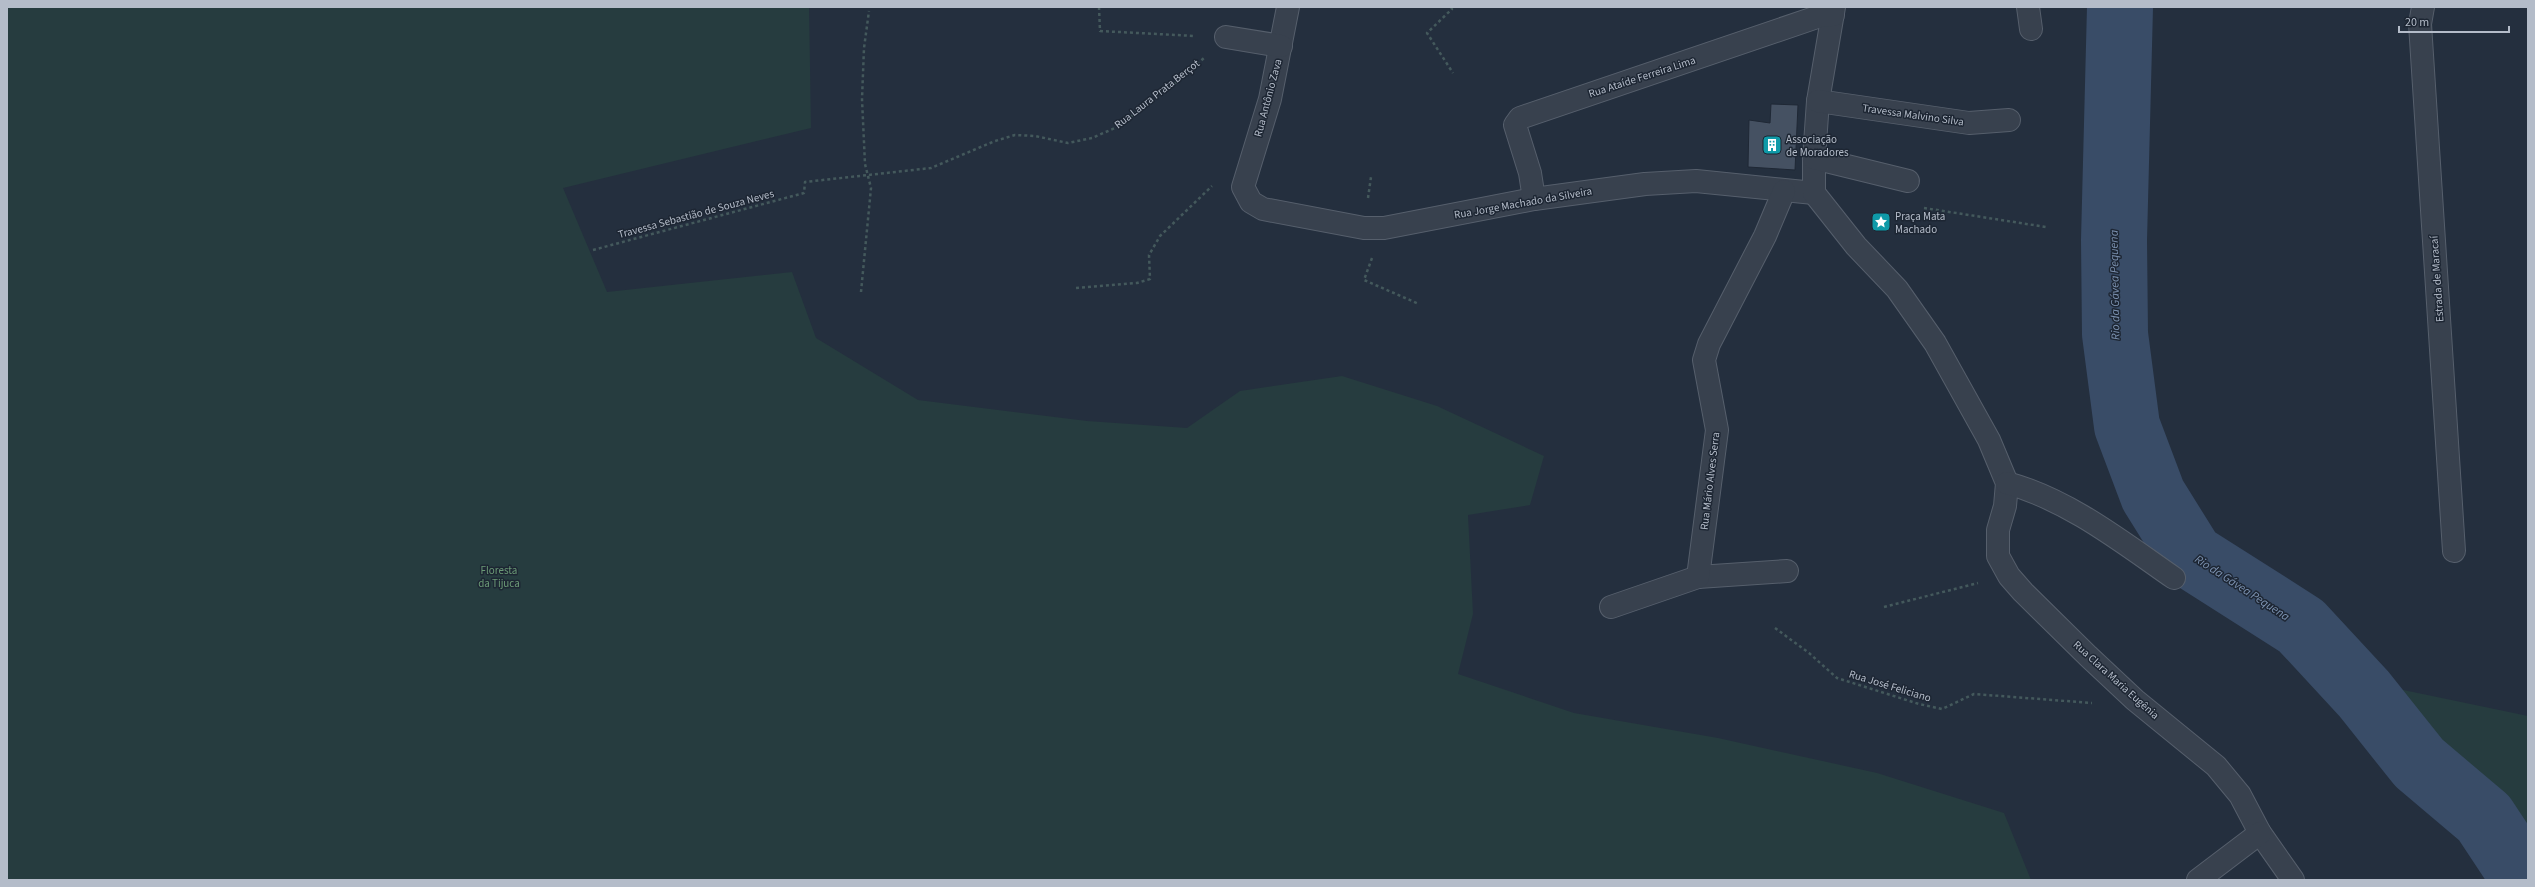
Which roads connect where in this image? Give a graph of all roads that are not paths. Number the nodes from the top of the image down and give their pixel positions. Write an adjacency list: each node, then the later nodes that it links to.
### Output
1 (1288, 7): 7 (street, Rua Antônio Zava)
2 (2028, 7): 5 (street)
3 (2423, 7): 17 (street, Estrada de Maracaí)
4 (1829, 13): 8 (street); 15 (street, Rua Ataíde Ferreira Lima)
5 (2031, 29)
6 (1226, 37): 7 (street)
7 (1281, 46): 12 (street, Rua Antônio Zava)
8 (1818, 101): 9 (street, Travessa Malvino Silva); 10 (street)
9 (2009, 120)
10 (1814, 158): 11 (street); 14 (street)
11 (1908, 181)
12 (1243, 187): 15 (street, Rua Jorge Machado da Silveira)
13 (1784, 191): 14 (street, Rua Jorge Machado da Silveira); 15 (street, Rua Jorge Machado da Silveira); 19 (street, Rua Mário Alves Serra)
14 (1814, 192): 16 (street)
15 (1534, 199)
16 (2006, 483): 20 (street); 22 (street, Rua Clara Maria Eugênia)
17 (2454, 551)
18 (1787, 571): 19 (street)
19 (1698, 577): 21 (street)
20 (2174, 578)
21 (1612, 607)
22 (2260, 833): 23 (street); 24 (street, Rua Clara Maria Eugênia)
23 (2198, 880)
24 (2293, 880)

